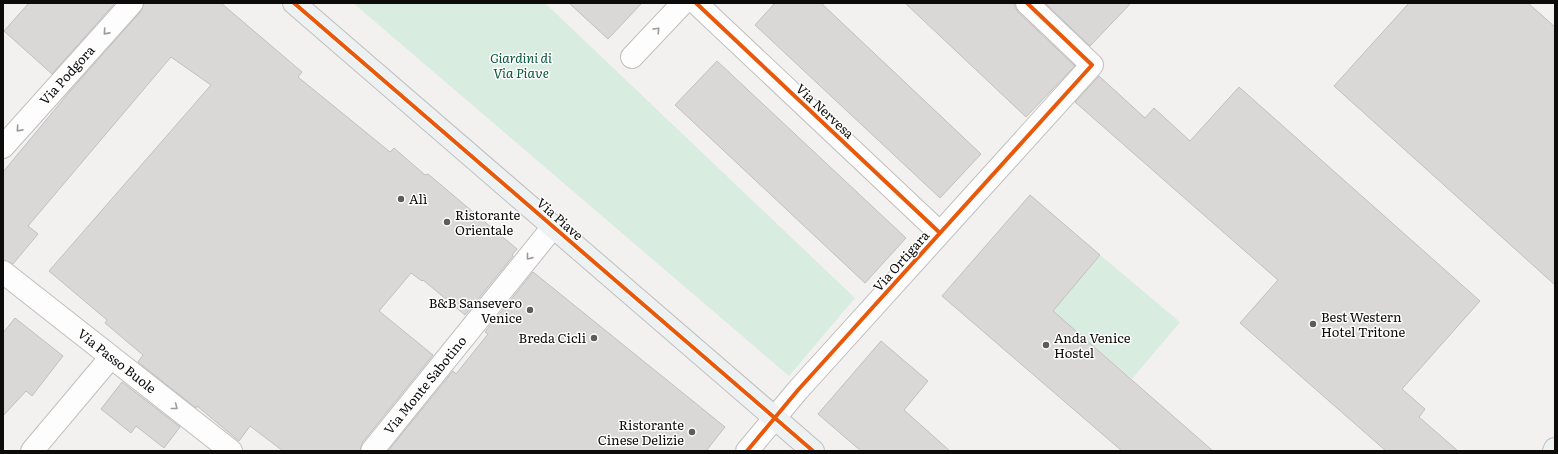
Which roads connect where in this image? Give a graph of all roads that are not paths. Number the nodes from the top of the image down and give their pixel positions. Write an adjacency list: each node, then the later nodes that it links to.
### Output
1 (132, 3): 7 (street, Via Podgora, one-way to 7)
2 (294, 3): 8 (street, Via Piave)
3 (682, 3): 6 (street, one-way to 3)
4 (696, 3): 9 (street, Via Nervesa)
5 (1027, 3): 9 (street, Via Ortigara)
6 (632, 57)
7 (3, 148)
8 (553, 227): 12 (street, Via Piave); 15 (street, Via Monte Sabotino, one-way to 15)
9 (940, 233): 12 (street, Via Ortigara)
10 (3, 272): 11 (street, Via Passo Buole)
11 (111, 357): 13 (street); 14 (street, Via Passo Buole, one-way to 14)
12 (774, 417): 16 (street, Via Ortigara); 17 (street, Via Piave)
13 (32, 451)
14 (231, 451)
15 (372, 451)
16 (747, 451)
17 (813, 451)

